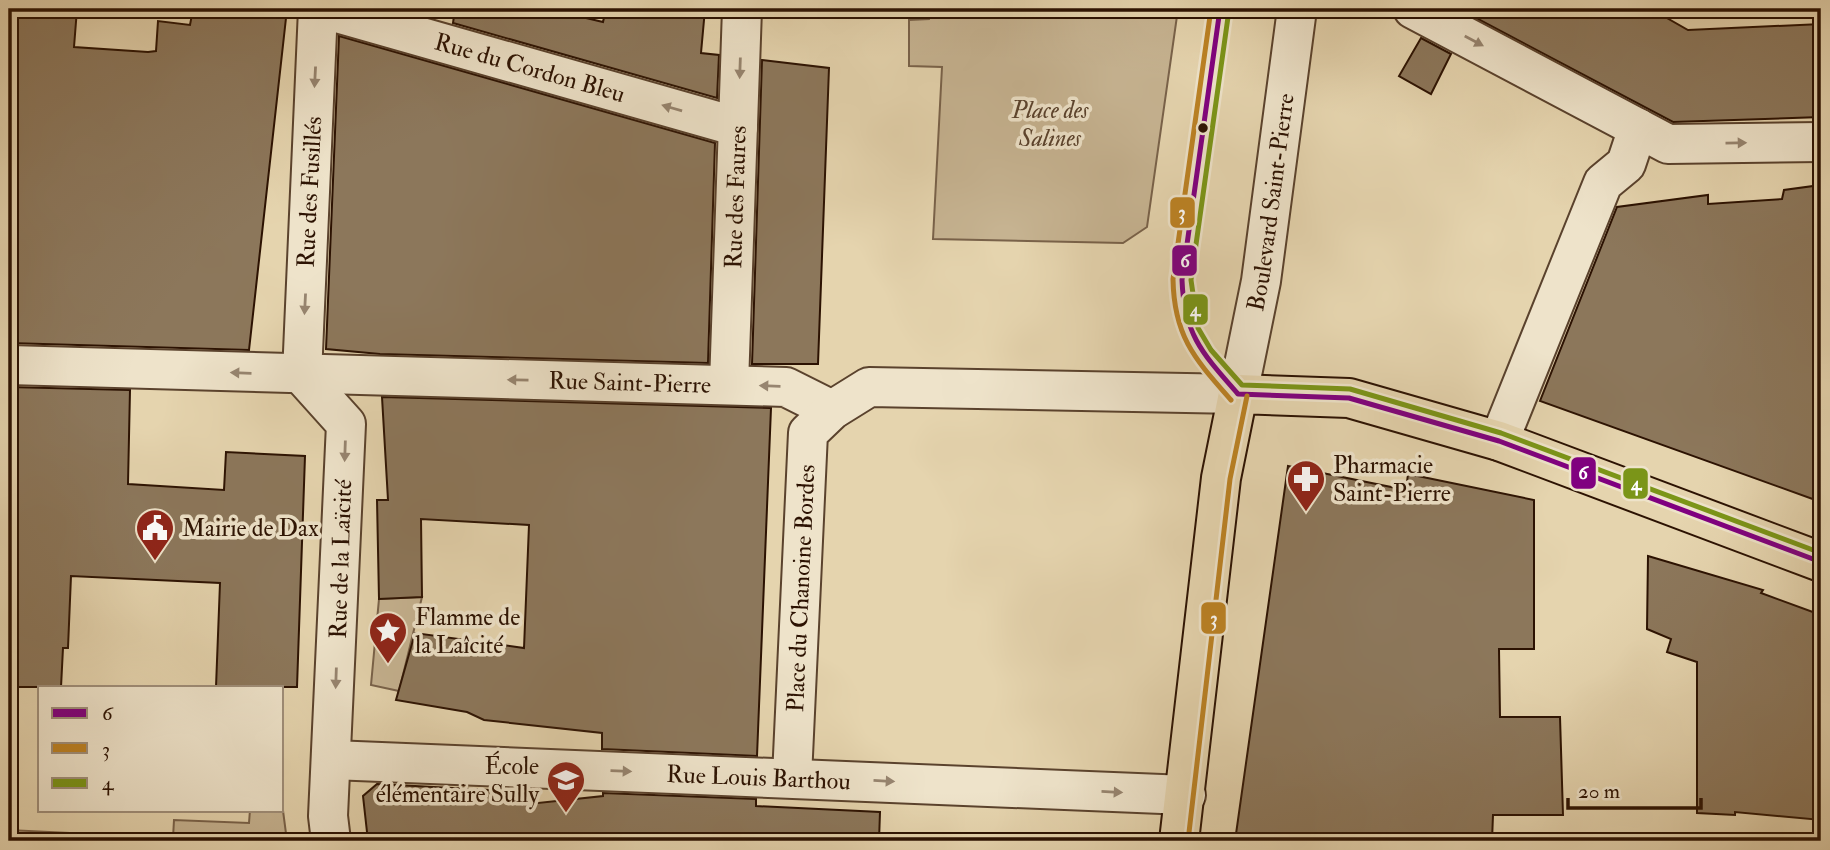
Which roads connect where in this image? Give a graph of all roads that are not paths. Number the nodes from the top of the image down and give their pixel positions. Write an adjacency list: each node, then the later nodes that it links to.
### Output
1 (320, 9): 5 (street, Rue du Cordon Bleu, one-way to 1); 9 (street, Rue des Fusillés, one-way to 9)
2 (742, 9): 5 (street, Rue des Faures, one-way to 5)
3 (1297, 9): 11 (street, Boulevard Saint-Pierre)
4 (1413, 9): 6 (street, one-way to 6)
5 (738, 127): 10 (street, Rue des Faures)
6 (1653, 136): 7 (street, one-way to 7); 13 (street)
7 (1821, 142)
8 (9, 365): 9 (street, Rue Saint-Pierre, one-way to 8)
9 (302, 375): 10 (street, Rue Saint-Pierre, one-way to 9); 15 (street, Rue de la Laïcité, one-way to 15)
10 (729, 384): 12 (street, Rue Saint-Pierre, one-way to 10)
11 (1238, 394): 12 (street); 13 (main road); 17 (main road)
12 (832, 410): 16 (street, Place du Chanoine Bordes)
13 (1499, 441): 14 (main road)
14 (1821, 562)
15 (332, 760): 16 (street, Rue Louis Barthou, one-way to 16); 18 (street, Rue de la Laïcité)
16 (792, 777): 17 (street, Rue Louis Barthou, one-way to 17)
17 (1186, 795): 19 (main road)
18 (331, 841)
19 (1179, 841)

